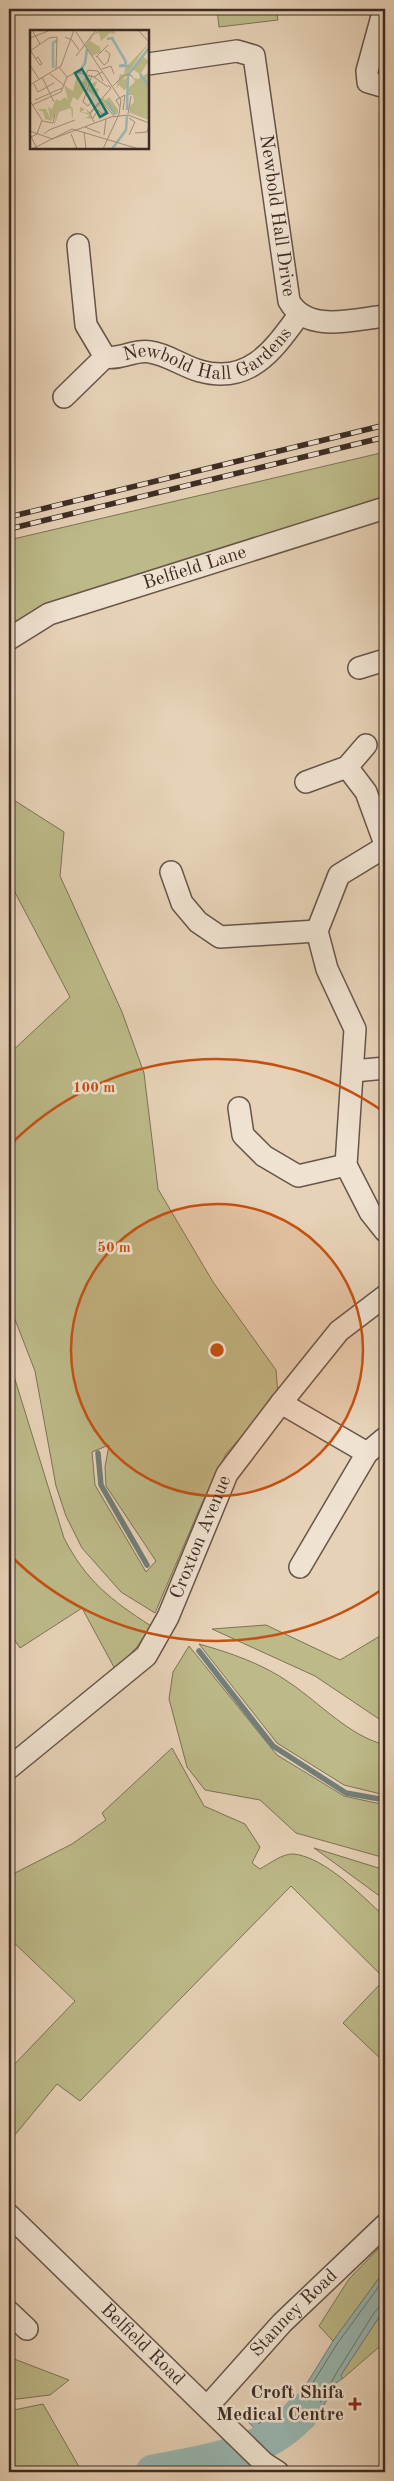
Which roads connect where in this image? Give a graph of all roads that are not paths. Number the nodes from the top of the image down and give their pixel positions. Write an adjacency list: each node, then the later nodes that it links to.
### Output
1 (384, 9): 3 (street)
2 (149, 64): 5 (street, Newbold Hall Drive)
3 (377, 84)
4 (78, 245): 7 (street, Newbold Hall Gardens)
5 (299, 315): 6 (street, Newbold Hall Drive); 7 (street, Newbold Hall Gardens)
6 (385, 316)
7 (105, 356): 8 (street, Newbold Hall Gardens)
8 (64, 397)
9 (385, 508): 10 (street, Belfield Lane)
10 (358, 516): 11 (street); 12 (street, Belfield Lane)
11 (385, 519)
12 (9, 639)
13 (385, 660): 14 (street)
14 (359, 668)
15 (366, 745): 16 (street)
16 (347, 767): 17 (street); 18 (street)
17 (306, 782)
18 (385, 845): 20 (street)
19 (171, 872): 20 (street)
20 (317, 931): 22 (street)
21 (385, 1068): 22 (street)
22 (354, 1071): 24 (street)
23 (239, 1108): 24 (street)
24 (346, 1165): 25 (street)
25 (385, 1231)
26 (385, 1296): 27 (street, Croxton Avenue)
27 (281, 1403): 29 (street); 31 (street, Croxton Avenue)
28 (385, 1438): 29 (street)
29 (367, 1453): 30 (street)
30 (300, 1567)
31 (9, 1768)
32 (9, 2215): 36 (street, Belfield Road)
33 (385, 2225): 36 (street, Stanney Road)
34 (9, 2312): 35 (street)
35 (27, 2330)
36 (207, 2407): 37 (street, Belfield Road)
37 (271, 2468)

